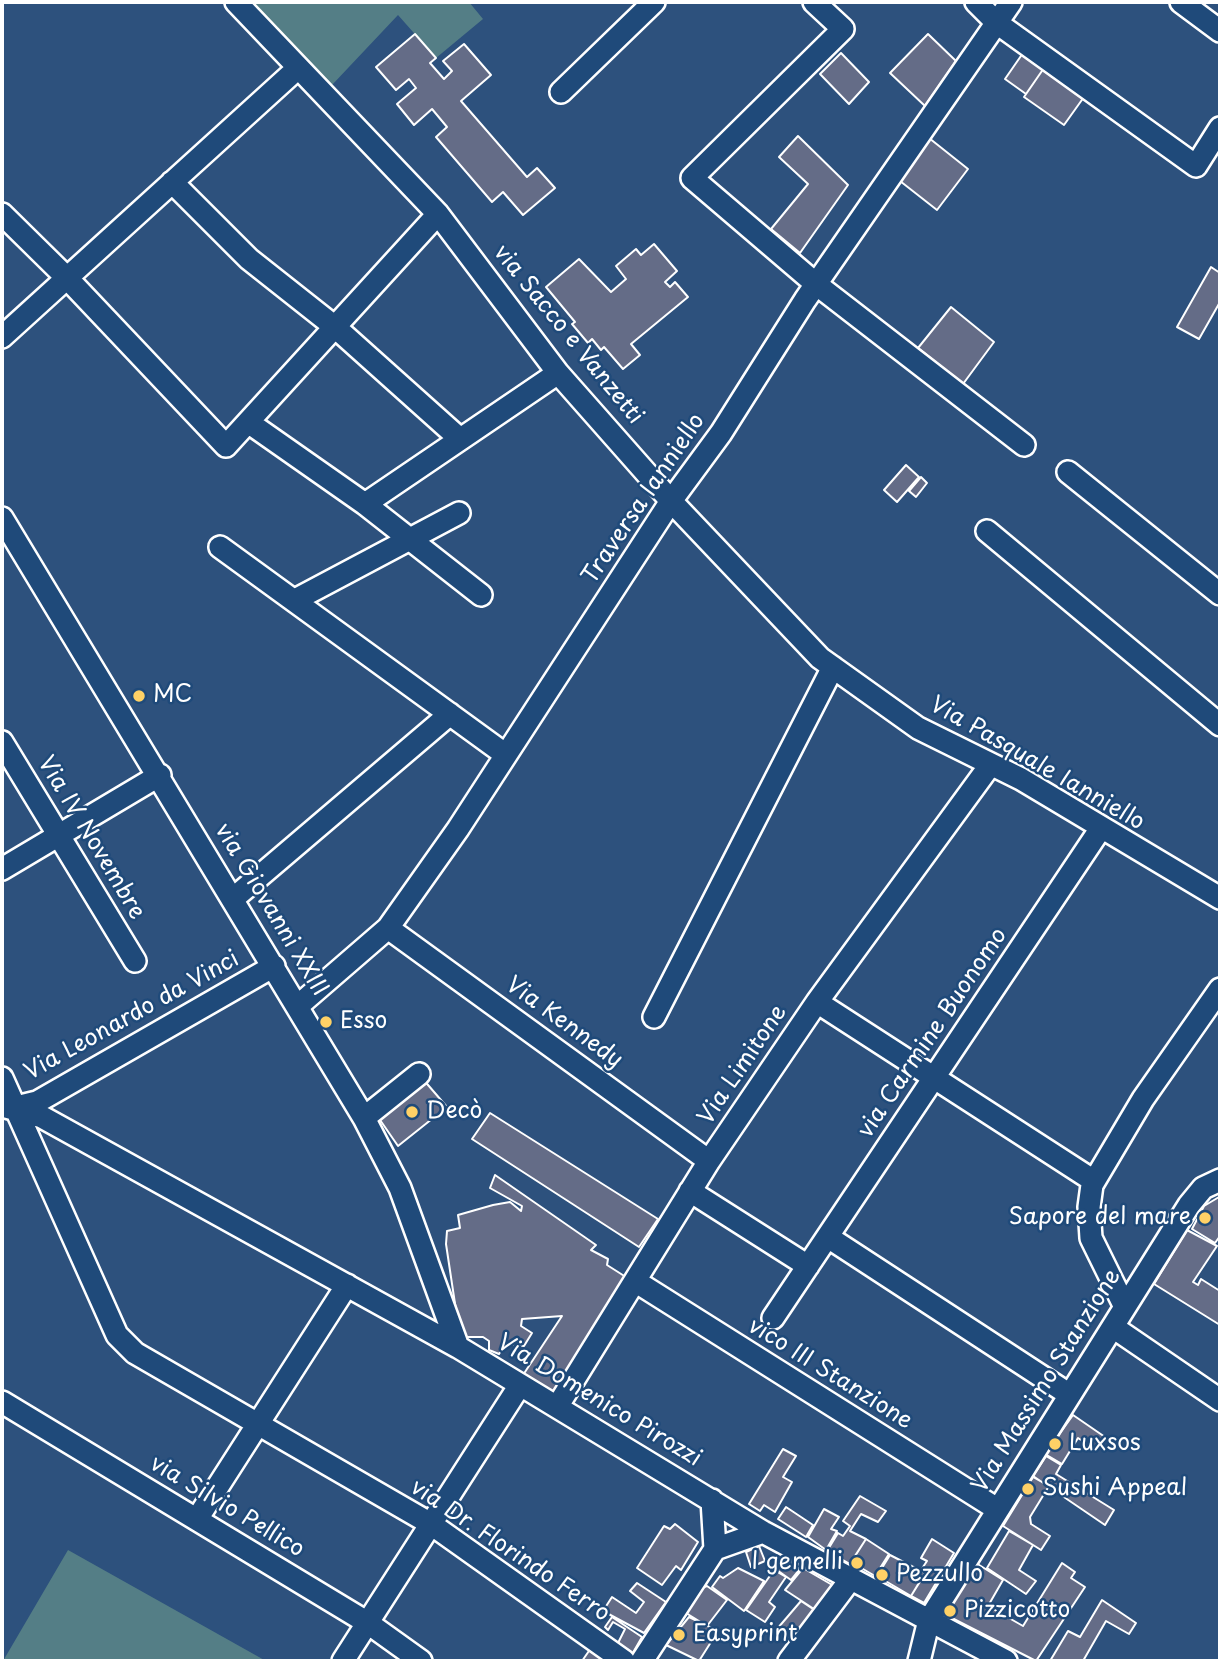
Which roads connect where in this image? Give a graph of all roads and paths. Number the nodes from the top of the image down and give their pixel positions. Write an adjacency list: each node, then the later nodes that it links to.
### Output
1 (236, 2): 9 (street, via Sacco e Vanzetti)
2 (654, 2): 10 (street)
3 (814, 2): 16 (street)
4 (976, 2): 7 (street)
5 (1011, 2): 7 (street, Traversa Ianniello)
6 (1181, 2): 8 (street)
7 (997, 23): 11 (street); 16 (street, Traversa Ianniello)
8 (1220, 31)
9 (298, 68): 12 (street); 14 (street, via Sacco e Vanzetti)
10 (561, 92)
11 (1220, 128)
12 (172, 182): 15 (street); 17 (street)
13 (2, 214): 15 (street)
14 (438, 214): 17 (street); 19 (street, via Sacco e Vanzetti)
15 (67, 278): 18 (street); 20 (street)
16 (816, 284): 22 (street); 24 (street, Traversa Ianniello)
17 (335, 327): 20 (street); 21 (street)
18 (2, 337)
19 (558, 373): 21 (street); 24 (street, via Sacco e Vanzetti)
20 (248, 422): 25 (street)
21 (460, 439): 25 (street)
22 (1024, 445)
23 (1068, 472): 31 (street)
24 (671, 501): 34 (street, via Sacco e Vanzetti); 39 (street, Traversa Ianniello)
25 (365, 504): 29 (street)
26 (459, 513): 29 (street)
27 (2, 518): 41 (street, via Giovanni XXIII)
28 (987, 531): 37 (street)
29 (409, 539): 32 (street); 33 (street)
30 (220, 547): 33 (street)
31 (1220, 594)
32 (481, 595)
33 (295, 600): 36 (street)
34 (833, 667): 35 (street, via Sacco e Vanzetti); 53 (street)
35 (868, 692): 40 (street, Via Pasquale Ianniello)
36 (450, 714): 39 (street); 45 (street)
37 (1220, 725)
38 (2, 742): 43 (street, Via IV Novembre)
39 (506, 755): 47 (street, Traversa Ianniello)
40 (991, 764): 42 (street, Via Pasquale Ianniello); 51 (street, Via Limitone)
41 (160, 775): 43 (street); 45 (street, via Giovanni XXIII)
42 (1101, 828): 46 (street, Via Pasquale Ianniello); 56 (street, via Carmine Buonomo)
43 (58, 835): 44 (street); 48 (street, Via IV Novembre)
44 (2, 869)
45 (234, 898): 49 (street, via Giovanni XXIII)
46 (1220, 898)
47 (388, 928): 52 (street, Traversa Ianniello); 59 (street, Via Kennedy)
48 (135, 961)
49 (274, 966): 52 (street, via Giovanni XXIII); 57 (street, Via Leonardo da Vinci)
50 (1220, 989): 62 (street)
51 (817, 1002): 56 (street); 59 (street, Via Limitone)
52 (299, 1005): 58 (street, via Giovanni XXIII)
53 (654, 1017)
54 (419, 1074): 58 (street)
55 (2, 1078): 57 (street, via Dr. Florindo Ferro)
56 (936, 1078): 62 (street); 64 (street, via Carmine Buonomo)
57 (5, 1110): 67 (street, Via Domenico Pirozzi); 77 (street, via Dr. Florindo Ferro)
58 (364, 1118): 71 (street, via Giovanni XXIII)
59 (709, 1161): 63 (street, Via Limitone)
60 (1220, 1174): 61 (street)
61 (1220, 1180): 68 (street, Via Massimo Stanzione)
62 (1094, 1181): 68 (street)
63 (690, 1191): 65 (street); 66 (street, Via Limitone)
64 (828, 1237): 65 (street, via Carmine Buonomo); 73 (street)
65 (808, 1266): 69 (street, via Carmine Buonomo)
66 (635, 1281): 76 (street, Via Limitone); 79 (street, vico III Stanzione)
67 (347, 1284): 71 (street, Via Domenico Pirozzi); 77 (street)
68 (1125, 1307): 70 (street, Via Massimo Stanzione)
69 (773, 1318)
70 (1113, 1327): 73 (street, Via Massimo Stanzione); 74 (street)
71 (458, 1347): 72 (street, Via Domenico Pirozzi)
72 (520, 1385): 76 (street, Via Domenico Pirozzi); 81 (street)
73 (1070, 1395): 79 (street, Via Massimo Stanzione)
74 (1220, 1400)
75 (2, 1402): 80 (street, via Silvio Pellico)
76 (557, 1407): 78 (street, Via Domenico Pirozzi)
77 (255, 1425): 80 (street); 81 (street, via Dr. Florindo Ferro)
78 (725, 1508): 82 (street, Via Domenico Pirozzi); 83 (street); 83 (street)
79 (998, 1509): 85 (street, Via Massimo Stanzione)
80 (197, 1519): 86 (street, via Silvio Pellico)
81 (431, 1524): 86 (street); 89 (street, via Dr. Florindo Ferro)
82 (763, 1532): 83 (street); 84 (street, Via Domenico Pirozzi)
83 (721, 1546): 90 (street)
84 (850, 1580): 85 (street, Via Domenico Pirozzi); 91 (street)
85 (929, 1620): 92 (street, Via Massimo Stanzione); 93 (street, Via Domenico Pirozzi)
86 (368, 1623): 87 (street); 88 (street, via Silvio Pellico)
87 (343, 1661)
88 (421, 1661)
89 (624, 1661)
90 (642, 1661)
91 (789, 1661)
92 (919, 1661)
93 (1006, 1661)

